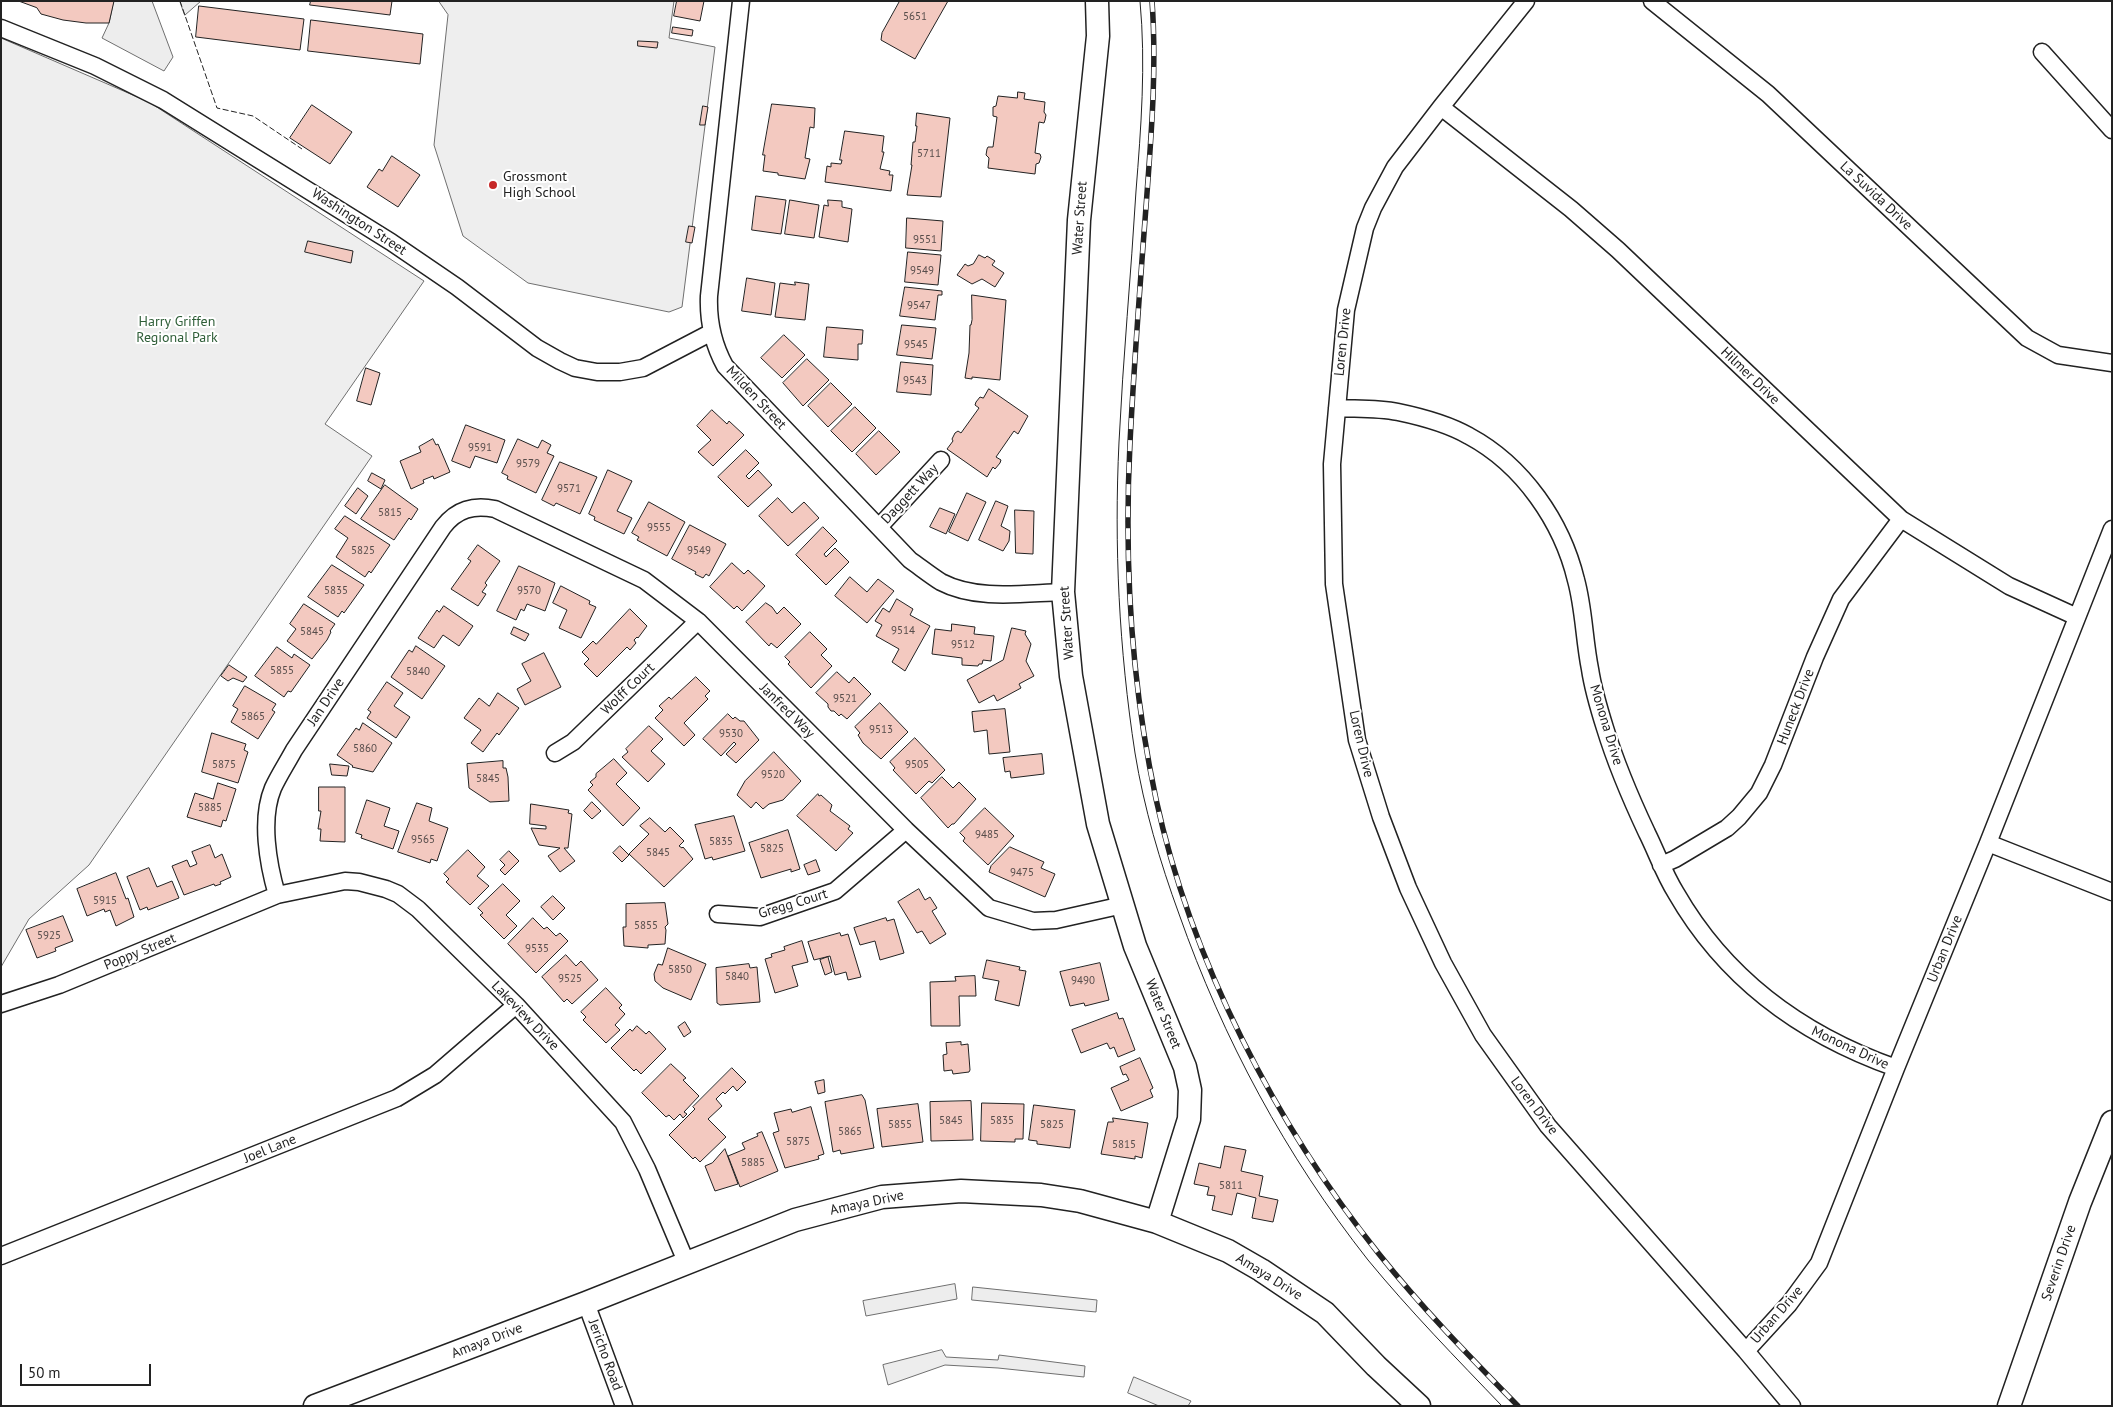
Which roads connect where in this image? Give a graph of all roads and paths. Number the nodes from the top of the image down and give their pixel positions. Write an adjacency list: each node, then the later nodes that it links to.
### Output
1 (741, 1): 9 (street, Milden Street)
2 (1097, 1): 17 (main road, Water Street)
3 (1526, 1): 7 (street, Loren Drive)
4 (1652, 1): 10 (street, La Suvida Drive)
5 (1, 28): 9 (street, Washington Street)
6 (2042, 52): 8 (street)
7 (1441, 107): 11 (street, Loren Drive); 13 (street, Hilmer Drive)
8 (2112, 130)
9 (712, 332): 15 (street, Milden Street)
10 (2112, 363)
11 (1336, 408): 23 (street, Monona Drive); 36 (street, Loren Drive)
12 (941, 460): 15 (street, Daggett Way)
13 (1901, 519): 18 (street, Hilmer Drive); 23 (street, Huneck Drive)
14 (442, 527): 19 (street, Janfred Way); 25 (street, Jan Drive)
15 (879, 527): 17 (street, Milden Street)
16 (2112, 529): 18 (street, Urban Drive)
17 (1063, 592): 26 (main road, Water Street)
18 (2077, 617): 22 (street, Urban Drive)
19 (698, 621): 20 (street, Wolff Court); 21 (street, Janfred Way)
20 (554, 753)
21 (906, 830): 26 (street, Janfred Way); 27 (street, Gregg Court)
22 (1988, 843): 24 (street); 30 (street, Urban Drive)
23 (1660, 865): 30 (street, Monona Drive)
24 (2112, 892)
25 (277, 895): 28 (street, Poppy Street); 29 (street, Lakeview Drive)
26 (1122, 905): 32 (main road, Water Street)
27 (718, 914)
28 (1, 1004)
29 (516, 1005): 33 (street, Joel Lane); 34 (street, Lakeview Drive)
30 (1896, 1068): 36 (street, Urban Drive)
31 (2112, 1122): 41 (main road, Severin Drive)
32 (1157, 1222): 34 (main road, Amaya Drive); 39 (main road, Amaya Drive)
33 (1, 1256)
34 (687, 1264): 35 (main road, Amaya Drive)
35 (586, 1304): 37 (main road, Amaya Drive); 38 (street, Jericho Road)
36 (1746, 1350): 40 (street, Loren Drive)
37 (315, 1406)
38 (624, 1406)
39 (1419, 1406)
40 (1792, 1406)
41 (2010, 1406)

